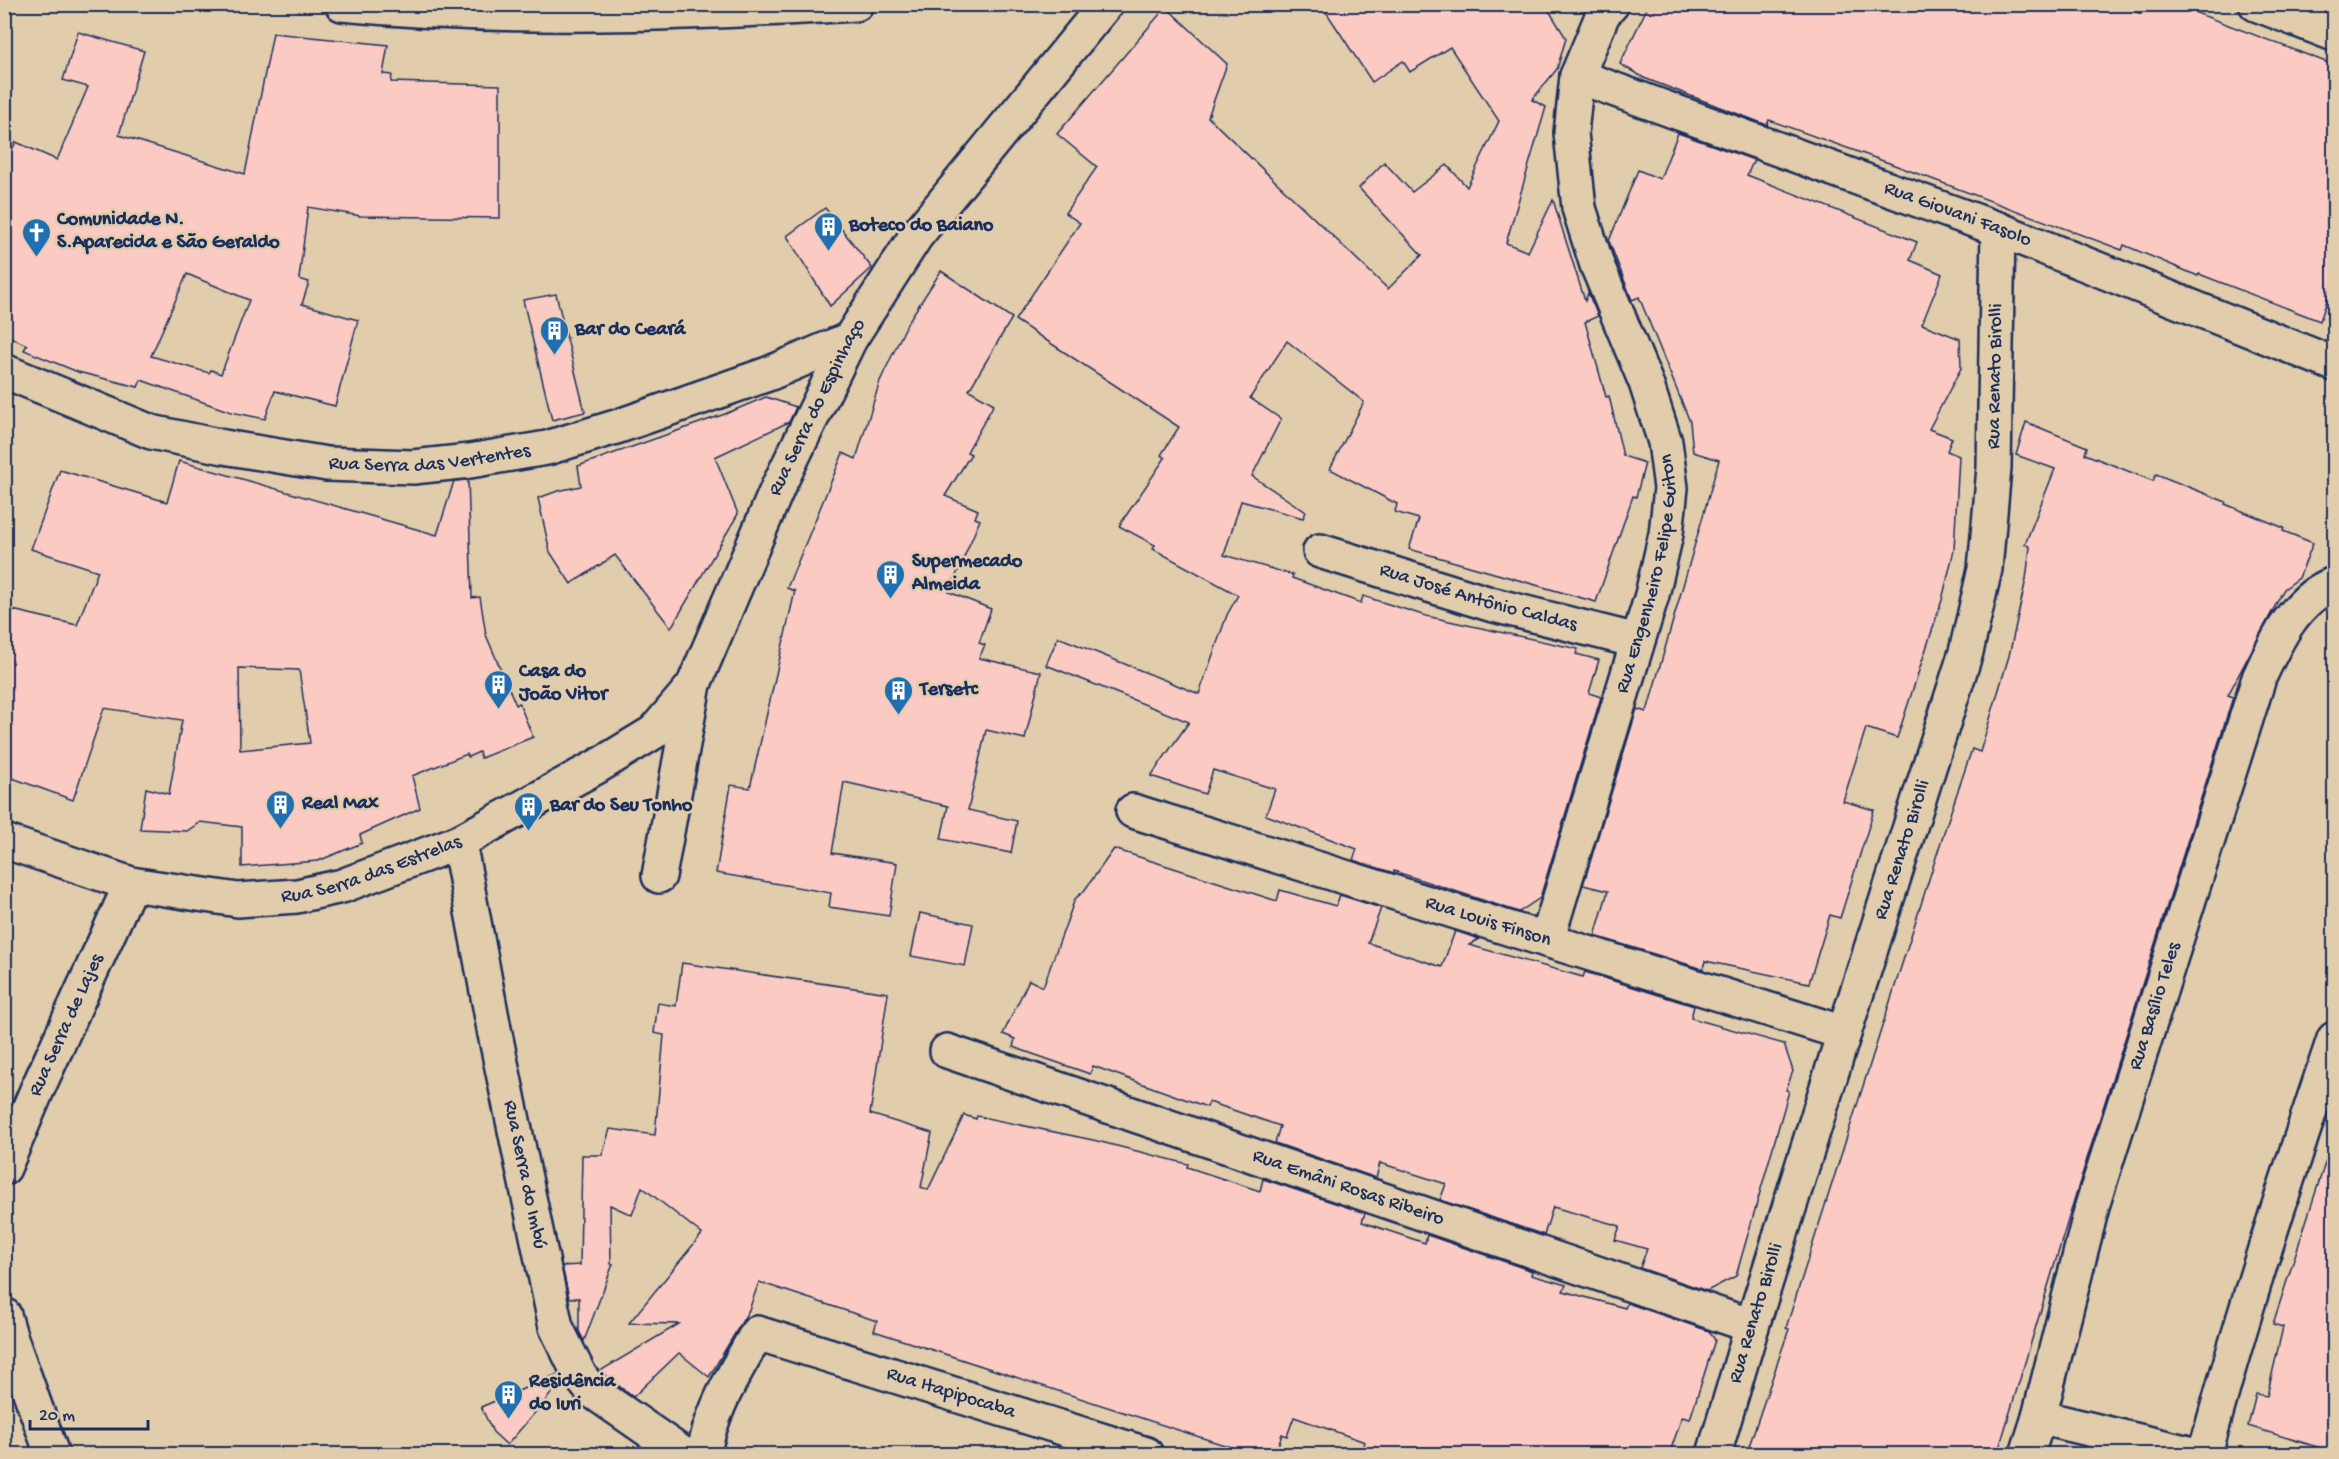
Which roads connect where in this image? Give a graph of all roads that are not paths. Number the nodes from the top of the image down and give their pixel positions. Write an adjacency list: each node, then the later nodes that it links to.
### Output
1 (342, 4): 2 (street)
2 (856, 4)
3 (1106, 4): 9 (street, Rua Serra do Espinhaço)
4 (1612, 4): 7 (street, Rua Engenheiro Felipe Guiton)
5 (2256, 4): 6 (street)
6 (2334, 34)
7 (1576, 76): 8 (street, Rua Giovani Fasolo); 14 (street, Rua Engenheiro Felipe Guiton)
8 (1998, 229): 10 (street, Rua Giovani Fasolo); 22 (street, Rua Renato Birolli)
9 (850, 339): 11 (street, Rua Serra das Vertentes); 15 (street, Rua Serra do Espinhaço)
10 (2334, 364)
11 (4, 371)
12 (1320, 551): 14 (street, Rua José Antônio Caldas)
13 (2334, 585): 28 (street, Rua Basílio Teles)
14 (1637, 641): 21 (street, Rua Engenheiro Felipe Guiton)
15 (694, 684): 18 (street, Rua Serra das Estrelas); 19 (street, Rua Serra do Espinhaço)
16 (1133, 811): 21 (street, Rua Louis Finson)
17 (4, 841): 20 (street, Rua Serra das Estrelas)
18 (459, 842): 20 (street, Rua Serra das Estrelas); 30 (street, Rua Serra do Imbú)
19 (659, 876)
20 (131, 884): 25 (street, Rua Serra de Lajes)
21 (1548, 940): 22 (street, Rua Louis Finson)
22 (1844, 1033): 27 (street, Rua Renato Birolli)
23 (2334, 1039): 36 (street)
24 (947, 1051): 27 (street, Rua Emâni Rosas Ribeiro)
25 (4, 1168)
26 (4, 1315): 29 (street)
27 (1752, 1326): 33 (street, Rua Renato Birolli)
28 (2038, 1417): 34 (street, Rua Basílio Teles); 35 (street)
29 (52, 1455)
30 (683, 1455)
31 (704, 1455): 32 (street, Rua Itapipocaba)
32 (1146, 1455)
33 (1714, 1455)
34 (2027, 1455)
35 (2193, 1455)
36 (2205, 1455)

